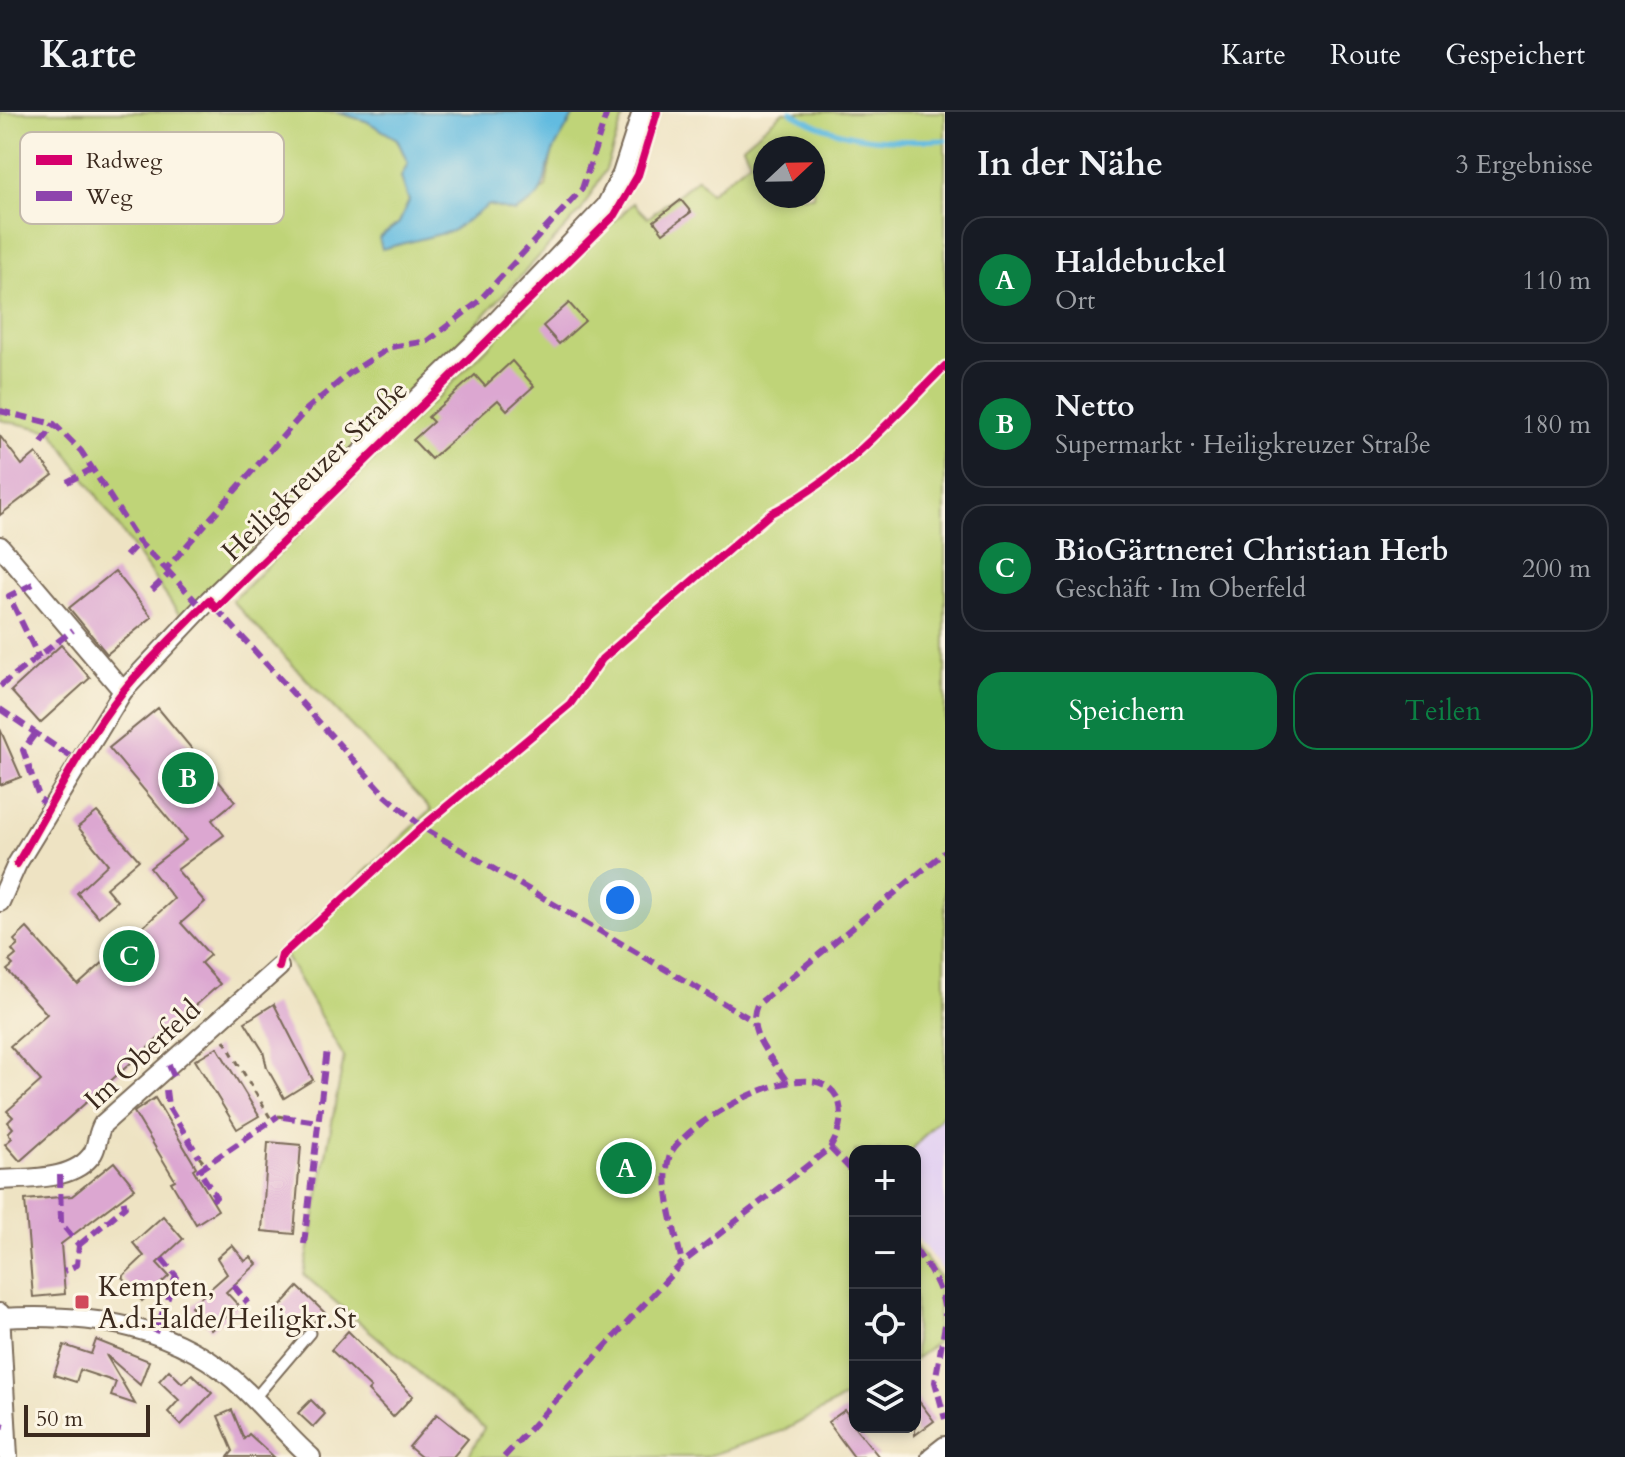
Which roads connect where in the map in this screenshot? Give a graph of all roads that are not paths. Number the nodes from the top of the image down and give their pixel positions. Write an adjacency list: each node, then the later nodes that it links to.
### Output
1 (642, 112): 3 (street, Heiligkreuzer Straße)
2 (0, 546): 3 (street)
3 (123, 691): 4 (street, Heiligkreuzer Straße)
4 (8, 861): 5 (street, Heiligkreuzer Straße)
5 (0, 902)
6 (279, 967): 7 (street, Im Oberfeld)
7 (0, 1180)
8 (0, 1316): 10 (street); 12 (street)
9 (310, 1333): 10 (lane)
10 (254, 1399): 13 (street)
11 (945, 1446): 14 (street)
12 (8, 1457)
13 (311, 1457)
14 (931, 1457)

